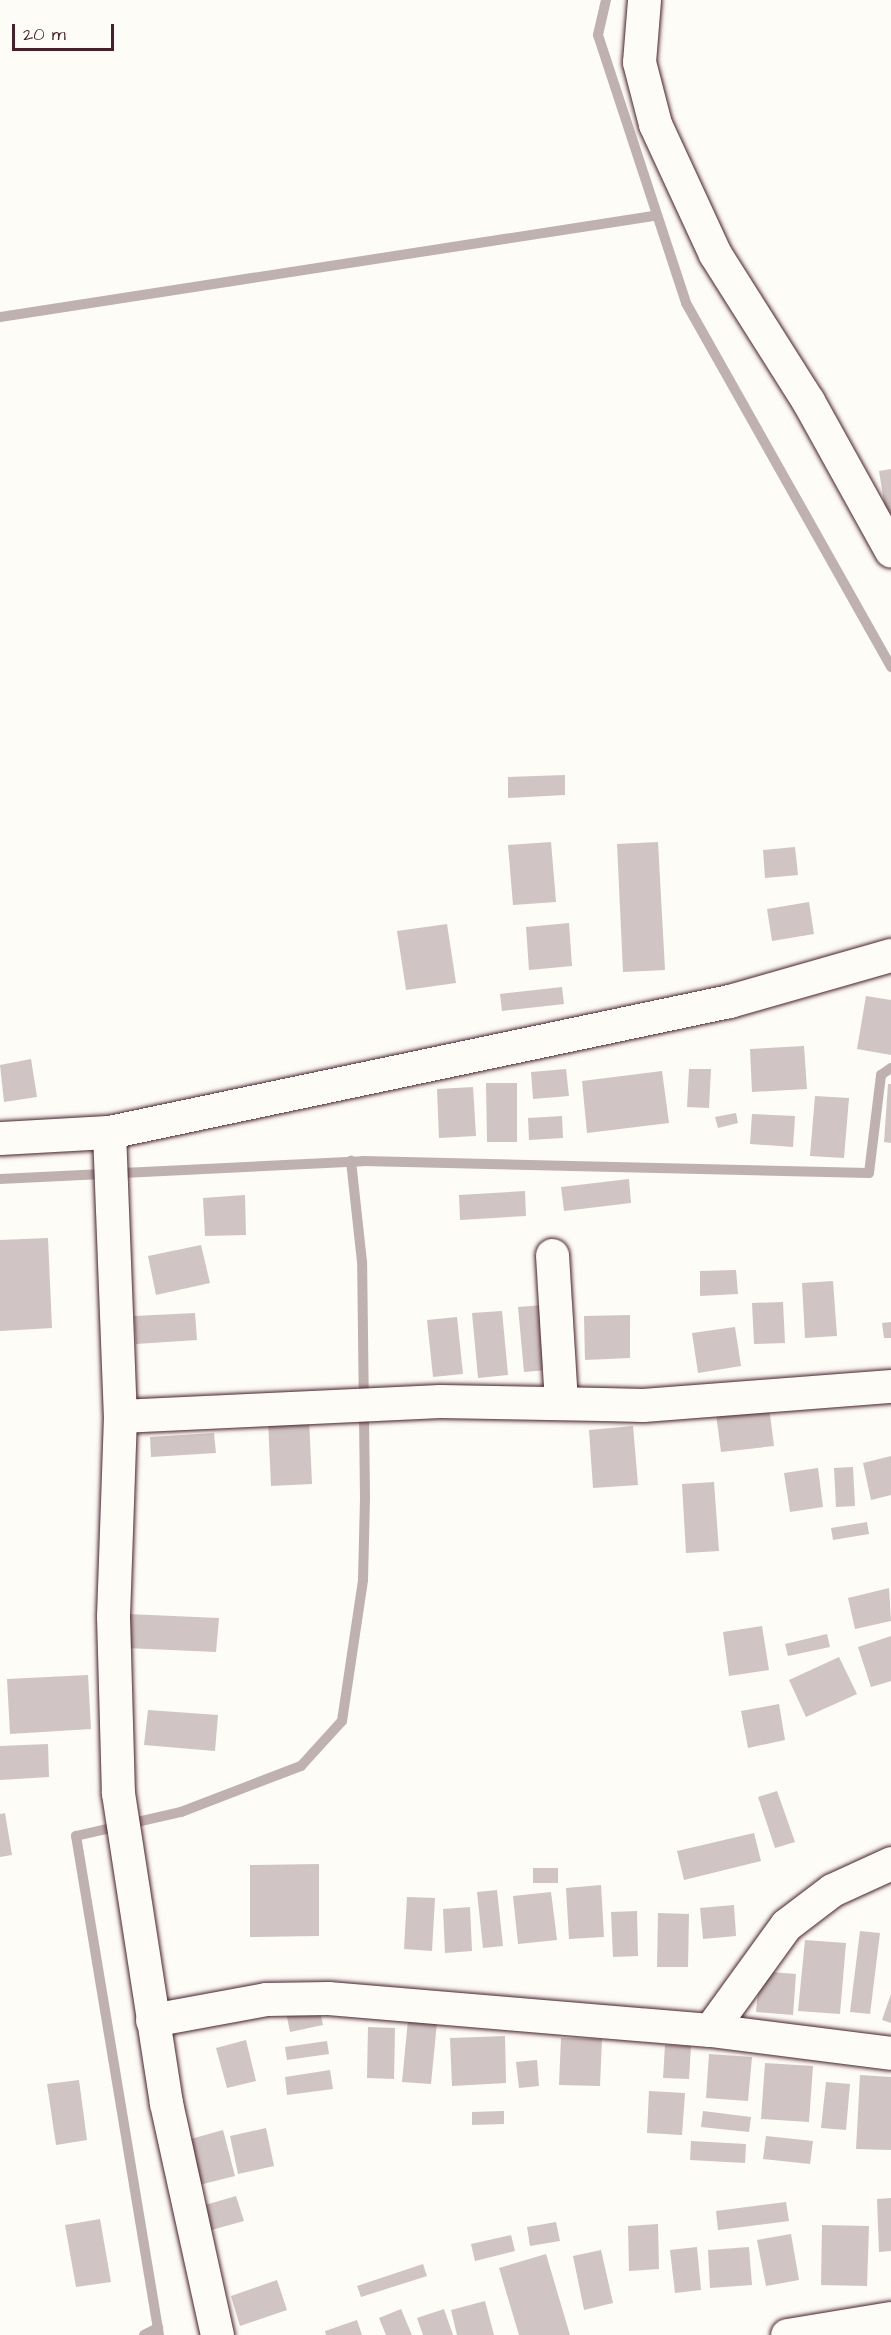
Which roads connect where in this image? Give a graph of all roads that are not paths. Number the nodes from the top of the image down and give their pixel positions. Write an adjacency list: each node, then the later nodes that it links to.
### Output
1 (644, 0): 2 (street)
2 (888, 540)
3 (891, 955): 4 (street)
4 (109, 1132): 5 (street); 9 (street)
5 (0, 1138)
6 (552, 1255): 8 (street)
7 (891, 1386): 8 (street)
8 (561, 1402): 9 (street)
9 (120, 1416): 11 (street)
10 (891, 1863): 12 (street)
11 (152, 2020): 12 (street); 15 (street)
12 (710, 2030): 13 (street)
13 (891, 2053)
14 (891, 2319): 16 (street)
15 (213, 2323)
16 (787, 2335)

